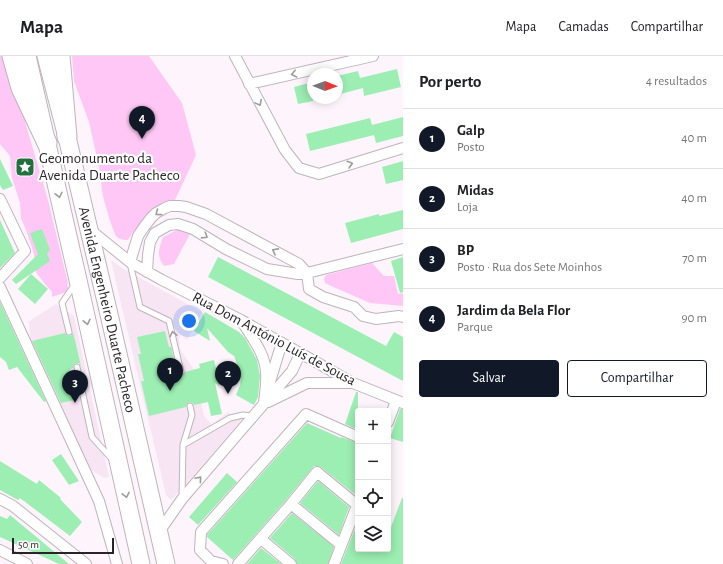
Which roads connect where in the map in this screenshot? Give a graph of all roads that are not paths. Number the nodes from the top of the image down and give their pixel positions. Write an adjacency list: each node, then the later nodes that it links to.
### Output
1 (12, 56): 9 (highway)
2 (27, 56): 9 (highway, Avenida Engenheiro Duarte Pacheco)
3 (46, 56): 8 (highway, Avenida Engenheiro Duarte Pacheco)
4 (60, 56): 8 (highway)
5 (235, 56): 7 (street)
6 (373, 56): 7 (street, one-way to 7)
7 (249, 84): 10 (street, one-way to 10)
8 (67, 137): 12 (highway, Avenida Engenheiro Duarte Pacheco)
9 (47, 143): 18 (highway, Avenida Engenheiro Duarte Pacheco, one-way to 18)
10 (403, 148)
11 (0, 199): 17 (street)
12 (89, 229): 14 (street, Rua Dom António Luís de Sousa); 41 (highway, Avenida Engenheiro Duarte Pacheco)
13 (403, 249): 16 (street)
14 (130, 262): 15 (street, Rua Dom António Luís de Sousa); 16 (street, one-way to 14); 26 (lane, one-way to 14)
15 (147, 272): 16 (street, one-way to 16); 21 (street, Rua Dom António Luís de Sousa)
16 (307, 273): 20 (street)
17 (0, 278)
18 (78, 280): 22 (lane); 35 (highway, Avenida Engenheiro Duarte Pacheco, one-way to 35)
19 (0, 287): 49 (street)
20 (403, 317)
21 (241, 320): 23 (street, Rua Dom António Luís de Sousa); 29 (street)
22 (69, 332)
23 (282, 344): 24 (street, Rua Dom António Luís de Sousa); 29 (street)
24 (300, 354): 27 (street, Rua Dom António Luís de Sousa); 29 (street)
25 (77, 367): 35 (lane)
26 (182, 372)
27 (353, 382): 28 (street, Rua Dom António Luís de Sousa); 29 (street)
28 (400, 402): 32 (street)
29 (264, 403): 31 (street)
30 (190, 406): 34 (lane)
31 (253, 416): 34 (lane); 37 (street, one-way to 31)
32 (391, 417)
33 (355, 436): 50 (street)
34 (183, 445): 37 (lane)
35 (120, 469): 45 (highway, Avenida Engenheiro Duarte Pacheco, one-way to 45)
36 (0, 499): 48 (street)
37 (182, 499): 41 (street)
38 (355, 502): 39 (street)
39 (291, 504): 42 (street); 43 (street)
40 (355, 511): 43 (street)
41 (159, 532): 46 (highway, Avenida Engenheiro Duarte Pacheco)
42 (261, 539): 51 (street); 52 (street)
43 (341, 545): 53 (street)
44 (0, 550): 47 (street)
45 (141, 563)
46 (166, 563)
47 (27, 564)
48 (86, 564)
49 (117, 564)
50 (223, 564)
51 (238, 564)
52 (291, 564)
53 (334, 564)

